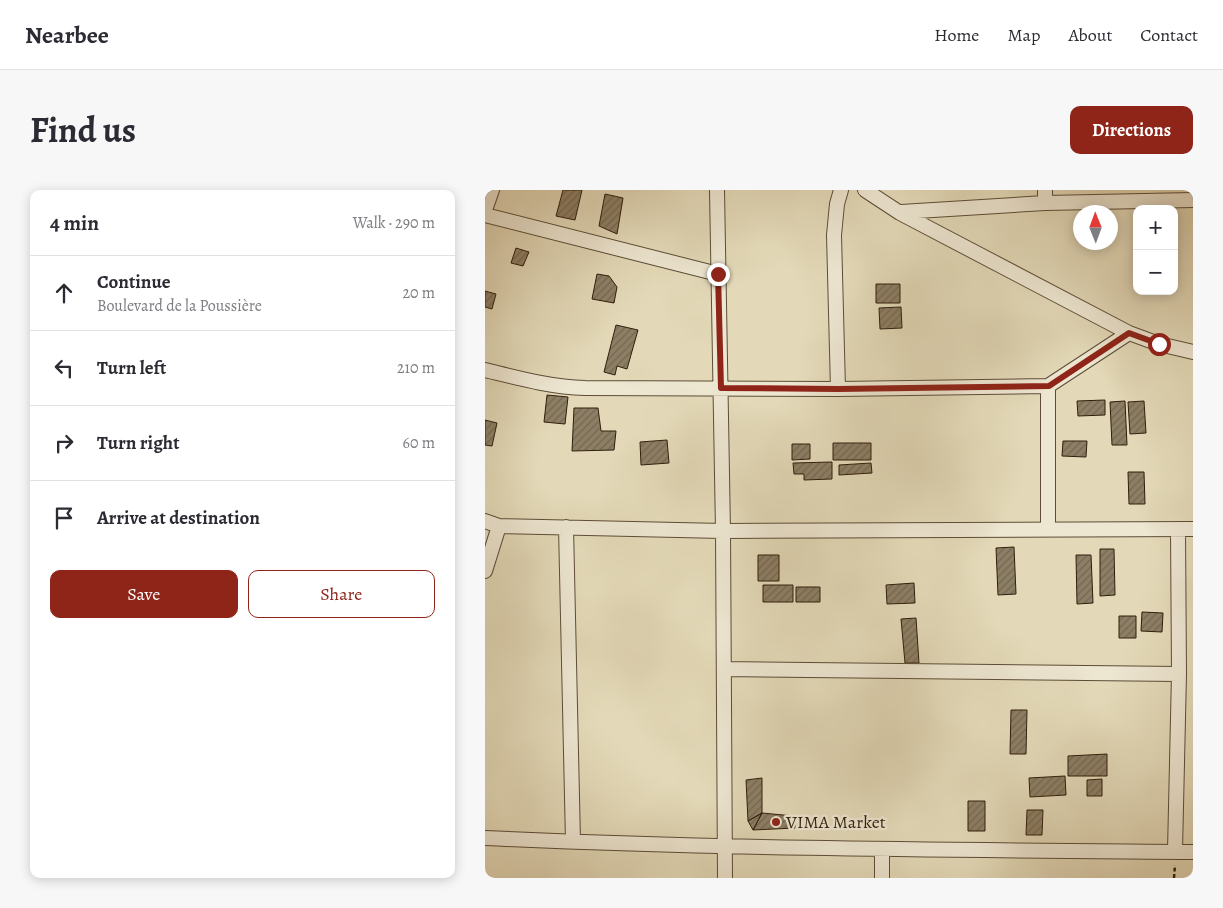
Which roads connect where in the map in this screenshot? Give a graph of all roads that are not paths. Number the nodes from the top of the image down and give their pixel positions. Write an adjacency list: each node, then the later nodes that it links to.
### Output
1 (493, 190): 7 (street)
2 (717, 190): 10 (street)
3 (841, 190): 16 (street)
4 (865, 190): 8 (street)
5 (1045, 196): 6 (street); 8 (street)
6 (1193, 200)
7 (485, 210)
8 (900, 212): 11 (street)
9 (485, 215): 10 (street)
10 (718, 274): 15 (street)
11 (1129, 333): 12 (street); 14 (street)
12 (1193, 352)
13 (485, 370): 15 (street)
14 (1049, 386): 16 (street); 20 (street)
15 (721, 388): 16 (street); 23 (street)
16 (838, 389)
17 (485, 521): 18 (street)
18 (499, 526): 19 (street); 24 (street)
19 (566, 527): 23 (street); 28 (street)
20 (1048, 528): 21 (street); 23 (street)
21 (1178, 528): 22 (street); 26 (street)
22 (1193, 529)
23 (723, 531): 25 (street)
24 (485, 571)
25 (725, 669): 26 (street); 29 (street)
26 (1179, 674): 31 (street)
27 (485, 838): 28 (street)
28 (573, 842): 29 (street)
29 (725, 845): 30 (street); 33 (street)
30 (882, 850): 31 (street); 34 (street)
31 (1175, 852): 32 (street)
32 (1193, 852)
33 (725, 878)
34 (882, 878)

